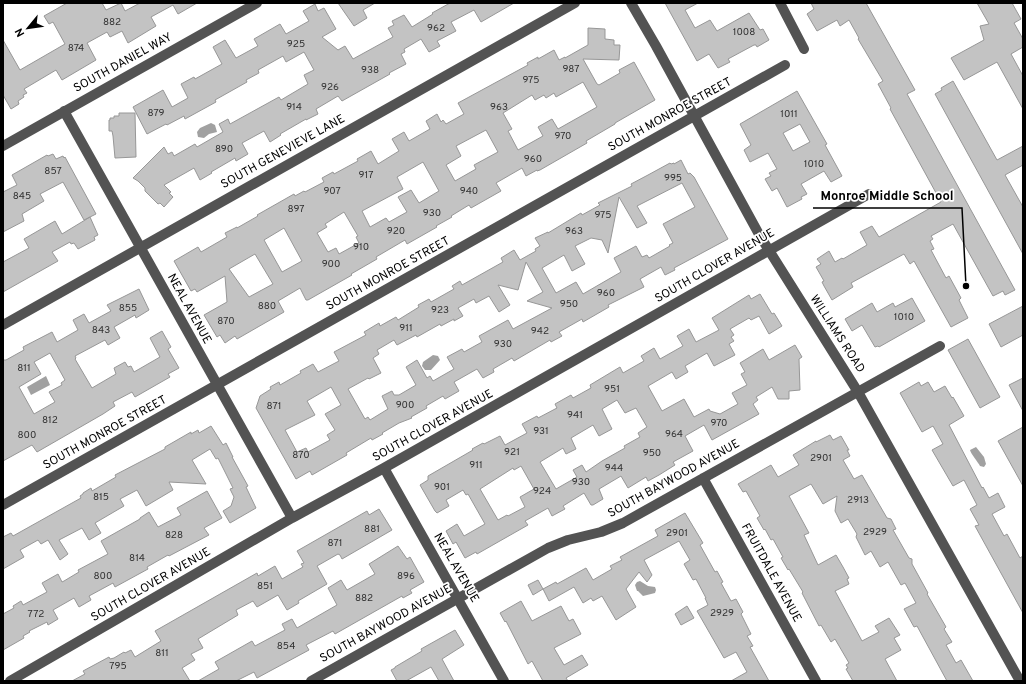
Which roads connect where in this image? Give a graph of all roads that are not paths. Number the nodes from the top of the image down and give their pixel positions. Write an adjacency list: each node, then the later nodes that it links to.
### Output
1 (257, 3): 7 (street, SOUTH DANIEL WAY)
2 (575, 3): 11 (street, SOUTH GENEVIEVE LANE)
3 (631, 3): 8 (street, WILLIAMS ROAD)
4 (780, 3): 5 (street)
5 (804, 49)
6 (785, 65): 8 (street, SOUTH MONROE STREET)
7 (64, 111): 9 (street, SOUTH DANIEL WAY); 11 (street, NEAL AVENUE)
8 (694, 116): 12 (street, WILLIAMS ROAD); 15 (street, SOUTH MONROE STREET)
9 (3, 146)
10 (869, 194): 12 (street, SOUTH CLOVER AVENUE)
11 (140, 247): 13 (street, SOUTH GENEVIEVE LANE); 15 (street, NEAL AVENUE)
12 (769, 251): 16 (street, WILLIAMS ROAD); 17 (street, SOUTH CLOVER AVENUE)
13 (3, 324)
14 (940, 346): 16 (street, SOUTH BAYWOOD AVENUE)
15 (217, 385): 19 (street, SOUTH MONROE STREET); 20 (street, NEAL AVENUE)
16 (858, 392): 18 (street, SOUTH BAYWOOD AVENUE); 26 (street, WILLIAMS ROAD)
17 (384, 468): 20 (street, SOUTH CLOVER AVENUE); 21 (street, NEAL AVENUE)
18 (703, 478): 21 (street, SOUTH BAYWOOD AVENUE); 25 (street, FRUITDALE AVENUE)
19 (3, 505)
20 (292, 518): 22 (street, SOUTH CLOVER AVENUE)
21 (459, 599): 23 (street, SOUTH BAYWOOD AVENUE); 24 (street, NEAL AVENUE)
22 (10, 681)
23 (311, 681)
24 (504, 681)
25 (816, 681)
26 (1020, 681)

